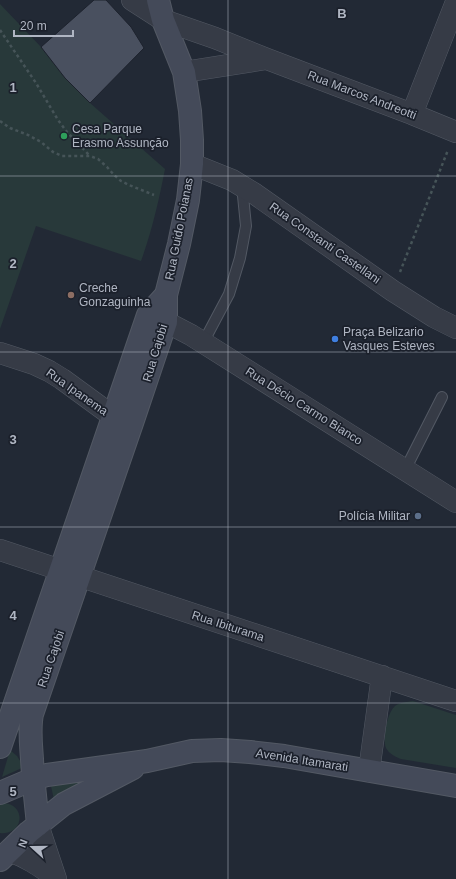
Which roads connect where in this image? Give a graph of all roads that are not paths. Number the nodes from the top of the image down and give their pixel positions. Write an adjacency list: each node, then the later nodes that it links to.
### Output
1 (132, 0): 3 (street, Rua Marcos Andreotti)
2 (456, 2): 6 (street)
3 (161, 10): 4 (street, Rua Marcos Andreotti); 5 (main road, Rua Guido Poianas)
4 (267, 59): 5 (street, Rua Marcos Andreotti); 6 (street, Rua Marcos Andreotti)
5 (184, 72): 8 (main road, Rua Guido Poianas)
6 (412, 114): 7 (street, Rua Marcos Andreotti)
7 (455, 132)
8 (192, 164): 9 (street, Rua Constanti Castellani); 10 (main road, Rua Guido Poianas)
9 (242, 186): 12 (street, Rua Constanti Castellani); 13 (lane)
10 (166, 295): 11 (main road, Rua Cajobi)
11 (157, 318): 13 (street, Rua Décio Carmo Bianco); 16 (main road, Rua Cajobi)
12 (456, 328)
13 (203, 343): 17 (street, Rua Décio Carmo Bianco)
14 (0, 352): 16 (street, Rua Ipanema)
15 (442, 397): 17 (lane)
16 (123, 420): 20 (main road, Rua Cajobi)
17 (405, 470): 18 (street, Rua Décio Carmo Bianco)
18 (456, 502)
19 (0, 550): 20 (street, Rua Ibiturama)
20 (70, 574): 21 (street, Rua Ibiturama); 23 (main road, Rua Cajobi); 24 (main road, Rua Cajobi)
21 (382, 676): 22 (street, Rua Ibiturama); 26 (street)
22 (456, 701)
23 (0, 745): 24 (main road)
24 (32, 757): 27 (main road, Rua Cajobi)
25 (147, 760): 26 (main road, Avenida Itamarati); 27 (main road, Avenida Itamarati); 30 (main road, Avenida Itamarati)
26 (369, 771): 28 (main road, Avenida Itamarati)
27 (33, 779): 29 (main road, Avenida Itamarati); 30 (main road, Rua Cajobi)
28 (456, 786)
29 (5, 791): 30 (main road)
30 (38, 825): 31 (main road, Avenida Itamarati); 32 (street)
31 (3, 854): 32 (street)
32 (55, 878)

